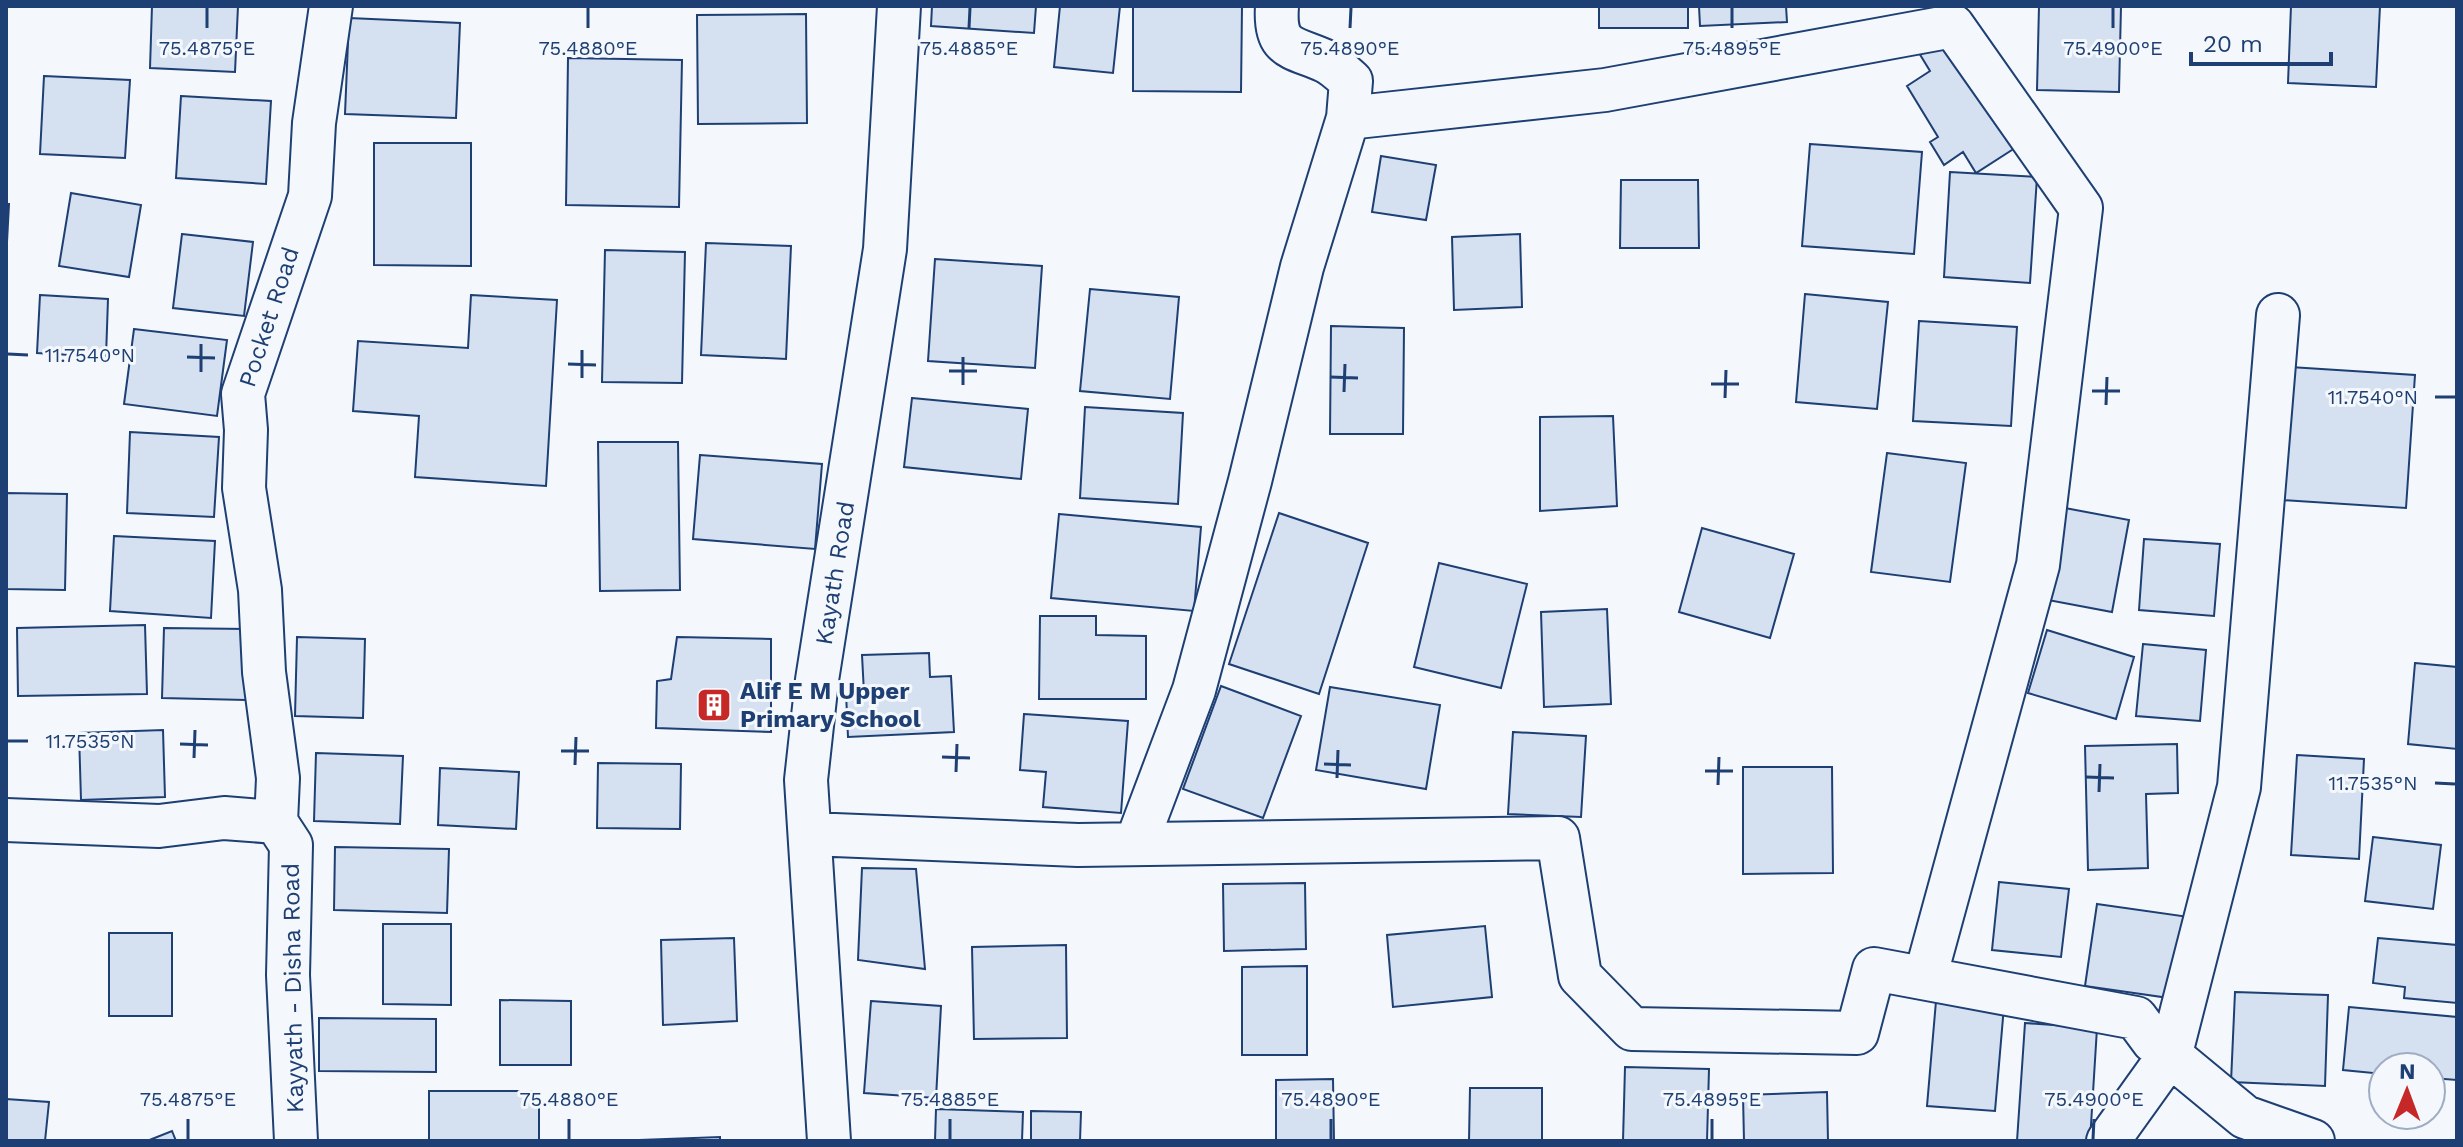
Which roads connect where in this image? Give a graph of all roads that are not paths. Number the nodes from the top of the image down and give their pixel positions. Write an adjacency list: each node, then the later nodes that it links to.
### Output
1 (331, 6): 7 (street, Pocket Road)
2 (899, 6): 8 (street, Kayath Road)
3 (1277, 6): 4 (street)
4 (1348, 118): 9 (street); 10 (street)
5 (2278, 315): 11 (street)
6 (6, 820): 7 (street)
7 (276, 822): 12 (street, Kayyath - Disha Road)
8 (810, 834): 9 (street); 13 (street, Kayath Road)
9 (1136, 844): 10 (street)
10 (1925, 978): 11 (street)
11 (2171, 1053): 14 (street); 15 (street)
12 (296, 1141)
13 (829, 1141)
14 (2108, 1141)
15 (2313, 1141)

